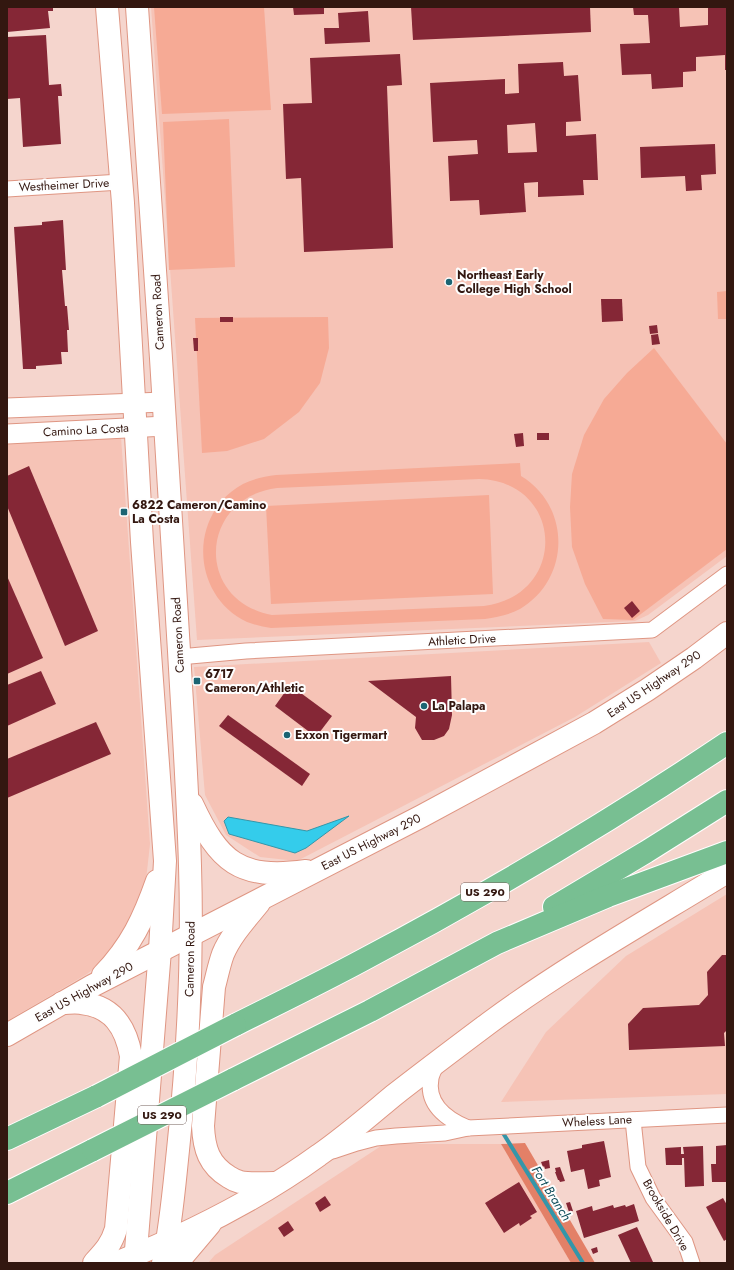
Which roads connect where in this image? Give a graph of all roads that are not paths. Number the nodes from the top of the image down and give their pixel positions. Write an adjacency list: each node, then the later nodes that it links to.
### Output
1 (107, 7): 3 (main road)
2 (137, 7): 5 (main road, Cameron Road)
3 (121, 182): 4 (street, Westheimer Drive); 5 (main road); 7 (main road)
4 (7, 189)
5 (156, 280): 6 (main road, Cameron Road)
6 (164, 402): 7 (street, Camino La Costa); 9 (main road, Cameron Road)
7 (134, 403): 8 (street, Camino La Costa); 10 (main road)
8 (7, 408)
9 (166, 426): 10 (street, Camino La Costa); 15 (main road, Cameron Road)
10 (136, 427): 11 (street, Camino La Costa); 12 (main road)
11 (7, 434)
12 (142, 542): 15 (main road); 20 (main road)
13 (727, 574): 15 (street, Athletic Drive)
14 (727, 633): 21 (main road, East US Highway 290)
15 (179, 657): 17 (main road, Cameron Road)
16 (727, 744): 33 (highway, US 290, bridge)
17 (188, 796): 21 (main road); 24 (main road, Cameron Road)
18 (727, 801): 25 (highway, US 290)
19 (727, 852): 25 (highway)
20 (165, 861): 26 (main road); 27 (main road)
21 (318, 869): 23 (main road, East US Highway 290)
22 (727, 872): 30 (main road)
23 (265, 896): 24 (main road, East US Highway 290); 38 (main road)
24 (191, 934): 26 (main road, East US Highway 290); 41 (main road, Cameron Road)
25 (497, 943): 39 (highway, US 290, bridge)
26 (160, 950): 27 (main road, East US Highway 290); 42 (main road)
27 (92, 986): 28 (main road, East US Highway 290)
28 (62, 1003): 29 (main road, East US Highway 290); 43 (main road)
29 (7, 1035)
30 (437, 1063): 34 (street, Wheless Lane); 37 (main road)
31 (727, 1115): 32 (street, Wheless Lane)
32 (633, 1120): 34 (street, Wheless Lane); 46 (street, Brookside Drive)
33 (34, 1125): 35 (highway, US 290); 36 (highway)
34 (468, 1128): 37 (street, Wheless Lane)
35 (7, 1134)
36 (7, 1139)
37 (318, 1156): 38 (main road)
38 (278, 1182): 40 (main road)
39 (7, 1193)
40 (218, 1216): 41 (main road); 45 (main road)
41 (168, 1240): 42 (main road); 44 (main road, Cameron Road)
42 (129, 1260)
43 (94, 1263)
44 (163, 1263)
45 (177, 1263)
46 (692, 1263)

